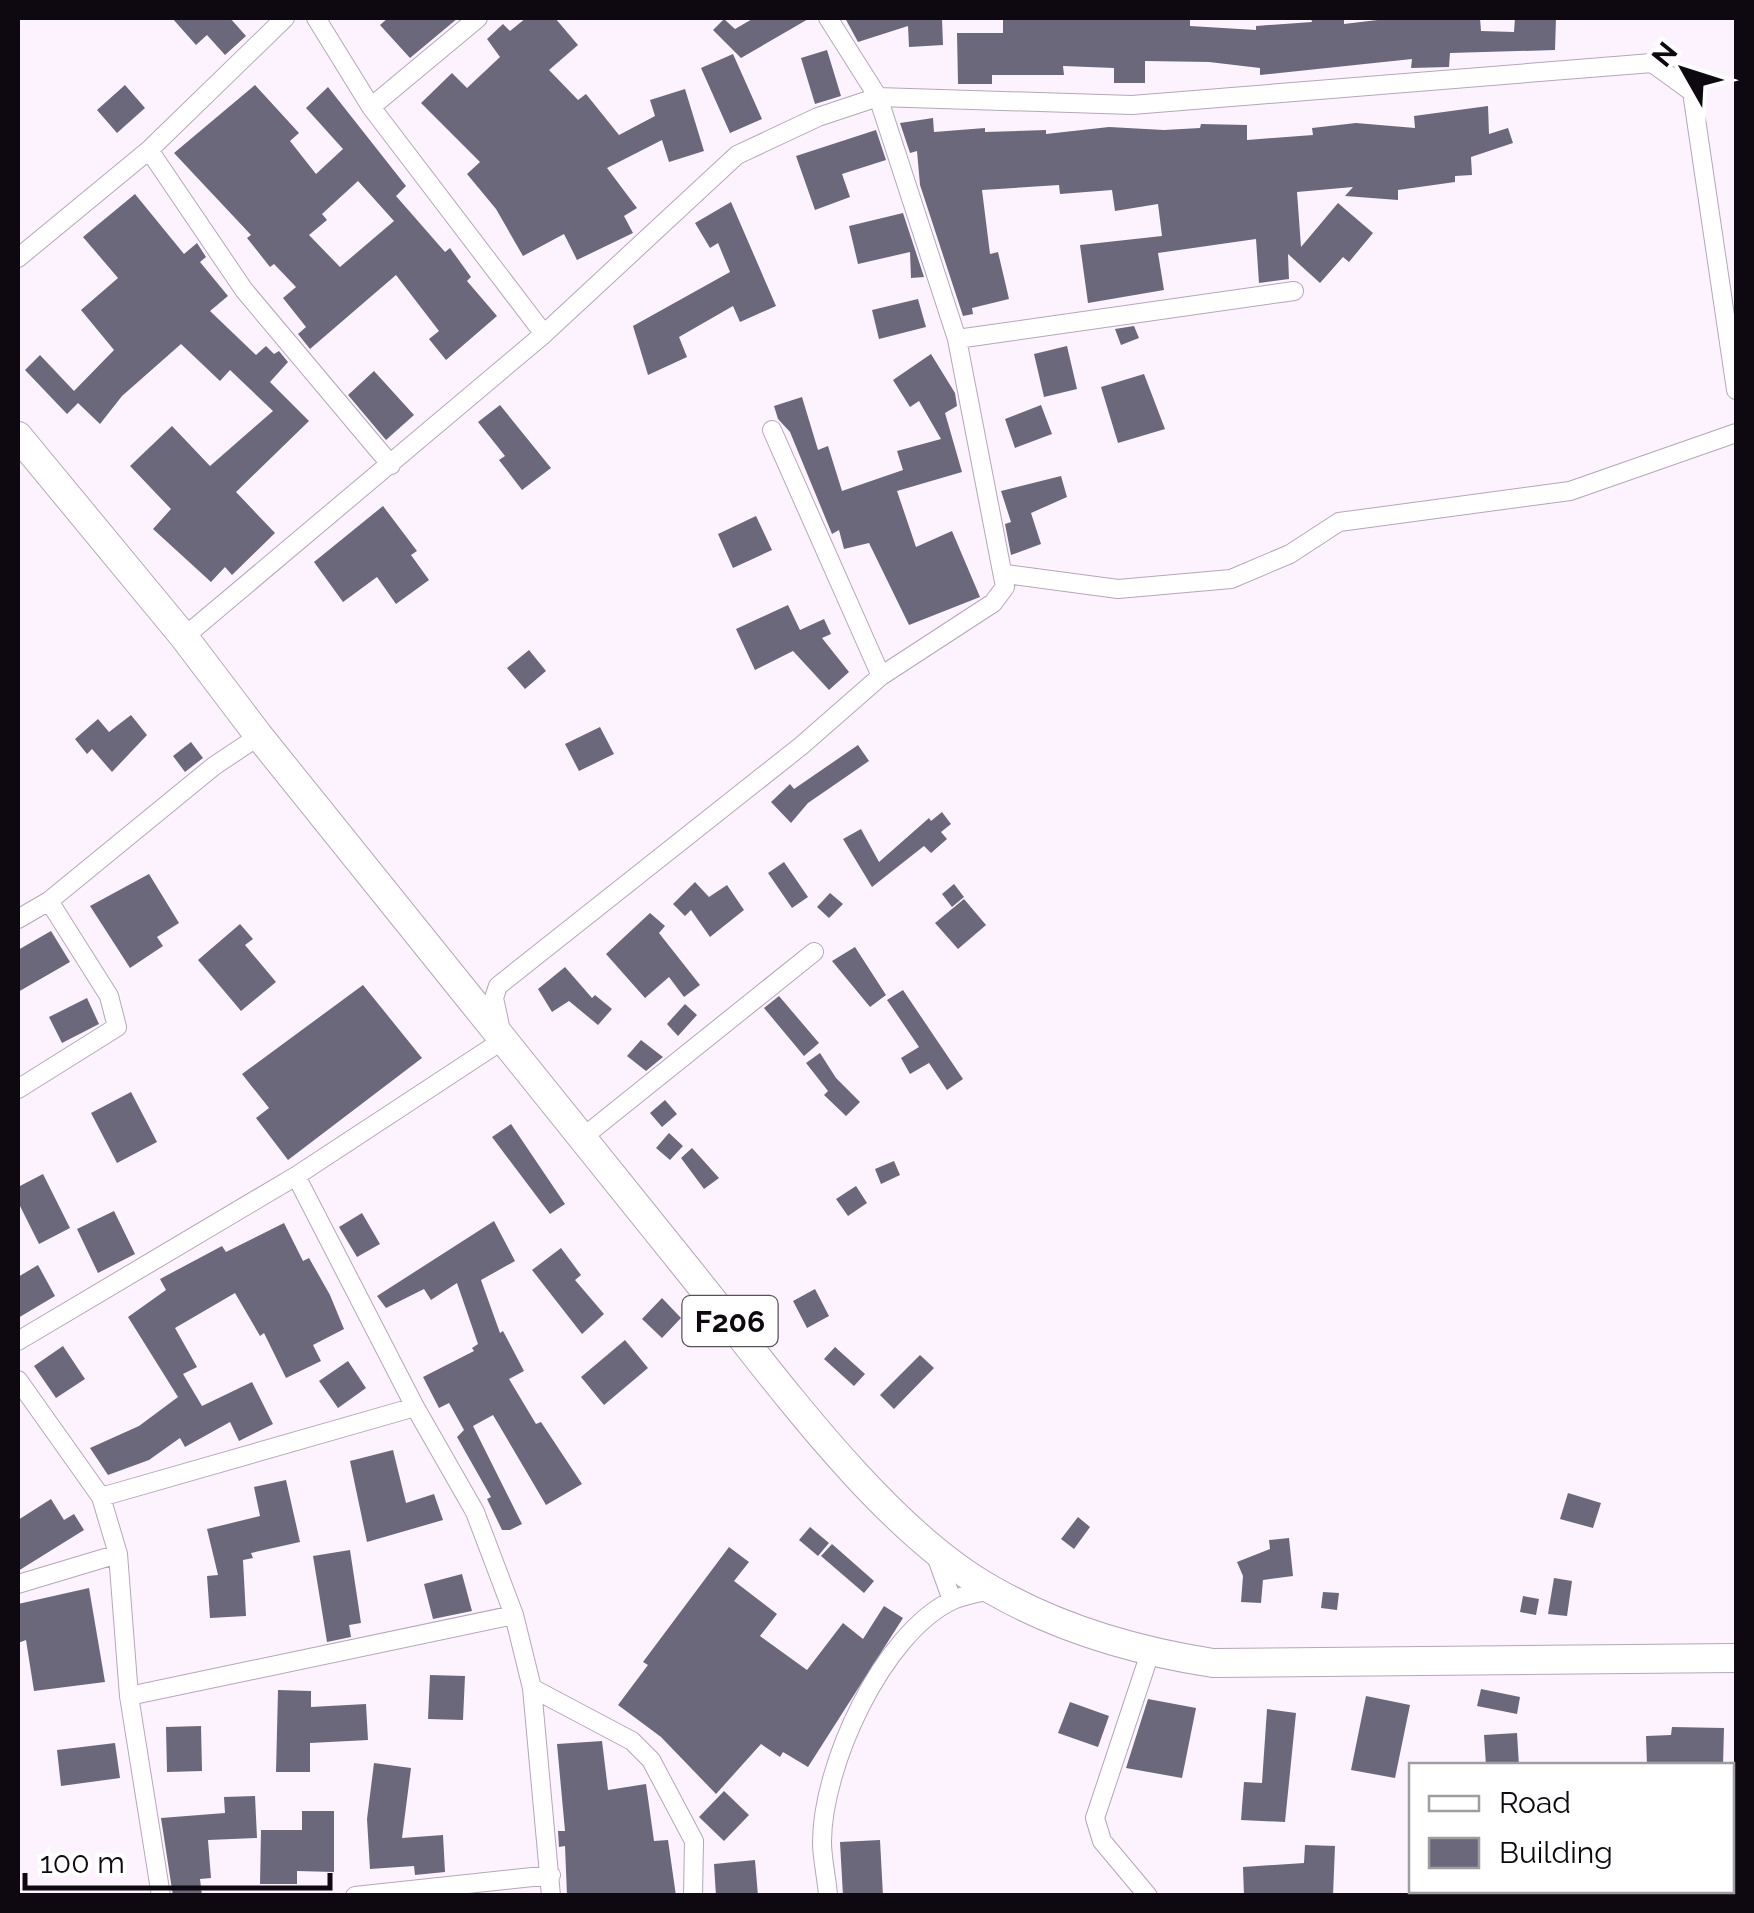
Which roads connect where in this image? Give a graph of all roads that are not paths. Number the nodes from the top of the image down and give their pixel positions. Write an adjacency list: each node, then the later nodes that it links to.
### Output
1 (286, 18): 7 (street)
2 (316, 18): 6 (street)
3 (478, 18): 6 (street)
4 (828, 18): 5 (street)
5 (878, 97): 10 (street); 11 (street); 12 (street)
6 (371, 107): 10 (street)
7 (149, 150): 8 (street); 16 (street)
8 (18, 258)
9 (1294, 291): 11 (street)
10 (544, 334): 16 (street)
11 (958, 340): 17 (street)
12 (1736, 390)
13 (772, 430): 19 (street)
14 (1736, 433): 17 (street)
15 (18, 436): 18 (main road, F206)
16 (392, 464): 18 (street)
17 (1006, 574): 19 (street)
18 (184, 638): 20 (main road, F206)
19 (881, 676): 24 (street)
20 (258, 736): 21 (street); 24 (main road, F206)
21 (49, 901): 22 (street); 25 (street)
22 (18, 919)
23 (814, 952): 26 (street)
24 (503, 1040): 26 (main road, F206); 27 (street)
25 (18, 1090)
26 (582, 1138): 32 (main road, F206)
27 (296, 1176): 28 (street); 30 (street)
28 (18, 1341)
29 (18, 1380): 31 (street)
30 (415, 1407): 31 (street); 37 (street)
31 (101, 1497): 33 (street)
32 (933, 1547): 35 (main road, F206); 36 (street)
33 (118, 1554): 34 (street); 41 (street)
34 (18, 1584)
35 (990, 1590): 36 (street); 38 (main road, F206)
36 (952, 1600): 47 (street)
37 (514, 1615): 40 (street); 41 (street)
38 (1150, 1653): 39 (main road, F206); 48 (street)
39 (1736, 1658)
40 (532, 1688): 42 (street); 46 (street)
41 (130, 1696): 43 (street)
42 (551, 1875): 44 (street); 45 (street)
43 (161, 1896)
44 (355, 1896)
45 (551, 1896)
46 (694, 1896)
47 (828, 1896)
48 (1148, 1896)

